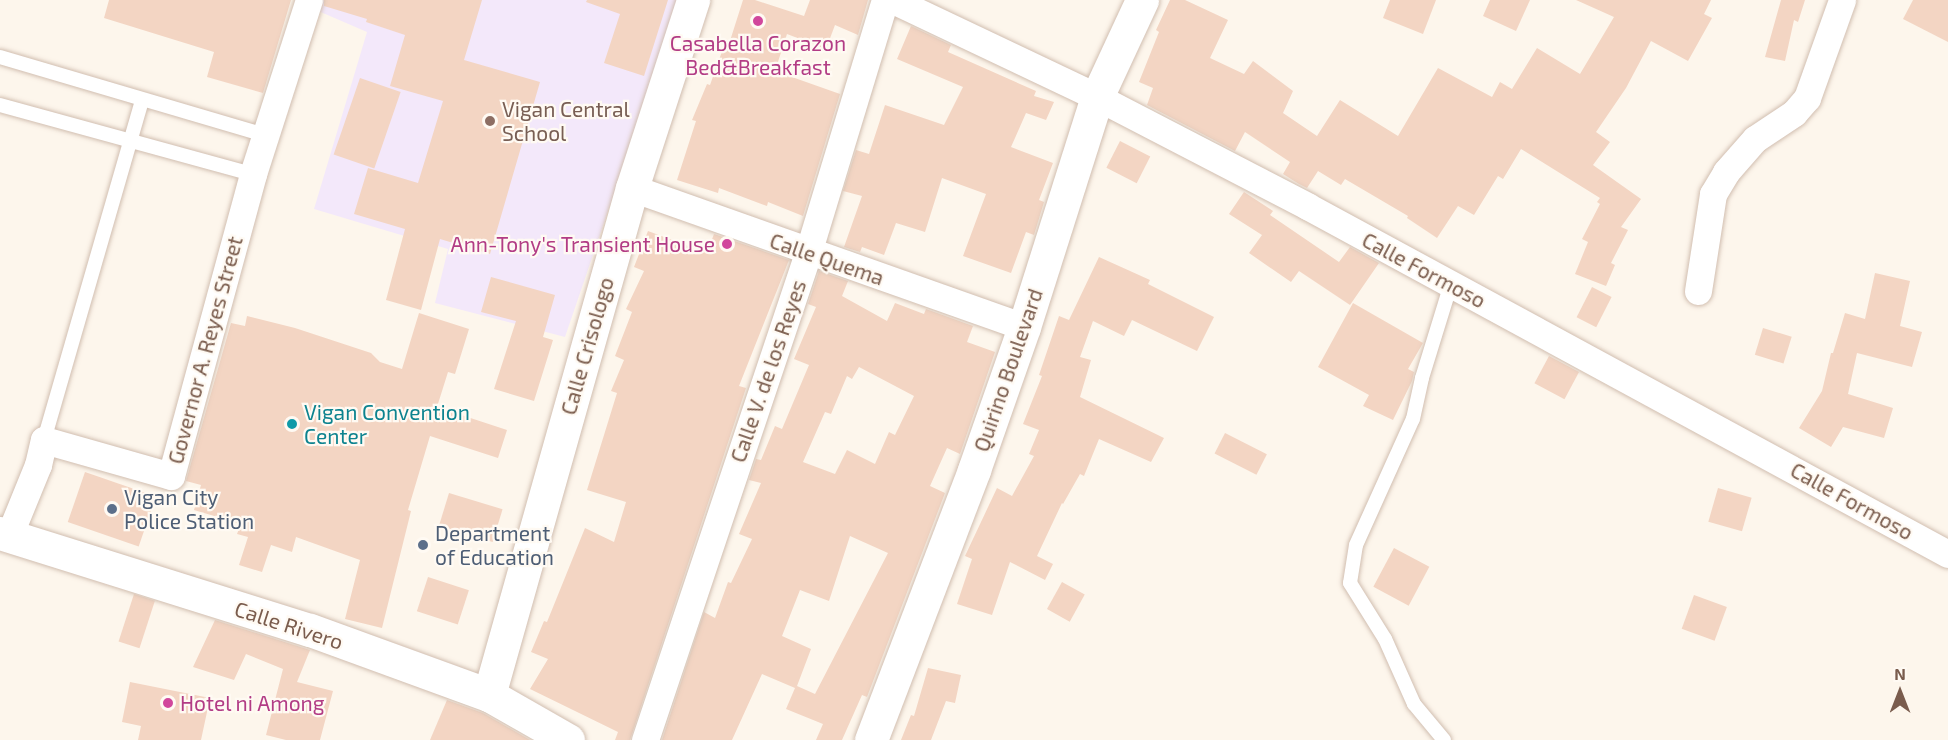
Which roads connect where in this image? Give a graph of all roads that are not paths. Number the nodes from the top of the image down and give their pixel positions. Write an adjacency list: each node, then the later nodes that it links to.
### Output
1 (309, 0): 11 (street, Governor A. Reyes Street)
2 (693, 0): 14 (main road, Calle Crisologo)
3 (885, 0): 15 (street, Calle V. de los Reyes)
4 (892, 0): 8 (street, Calle Formoso)
5 (1142, 0): 8 (main road, Quirino Boulevard)
6 (1842, 0): 17 (street)
7 (0, 57): 9 (lane)
8 (1097, 97): 16 (street, Calle Formoso); 18 (main road, Quirino Boulevard)
9 (142, 99): 11 (lane); 12 (lane)
10 (0, 105): 12 (lane)
11 (265, 135): 13 (street, Governor A. Reyes Street)
12 (132, 140): 13 (lane); 19 (lane)
13 (253, 174): 19 (street, Governor A. Reyes Street)
14 (632, 189): 15 (street, Calle Quema); 22 (main road, Calle Crisologo)
15 (808, 253): 18 (street, Calle Quema); 24 (street, Calle V. de los Reyes)
16 (1451, 284): 21 (street, Calle Formoso); 26 (lane)
17 (1698, 291)
18 (1024, 327): 25 (main road, Quirino Boulevard)
19 (44, 440): 20 (street)
20 (5, 535): 22 (main road, Calle Rivero)
21 (1948, 554)
22 (489, 695): 23 (main road, Calle Rivero)
23 (568, 740)
24 (645, 740)
25 (871, 740)
26 (1444, 740)

